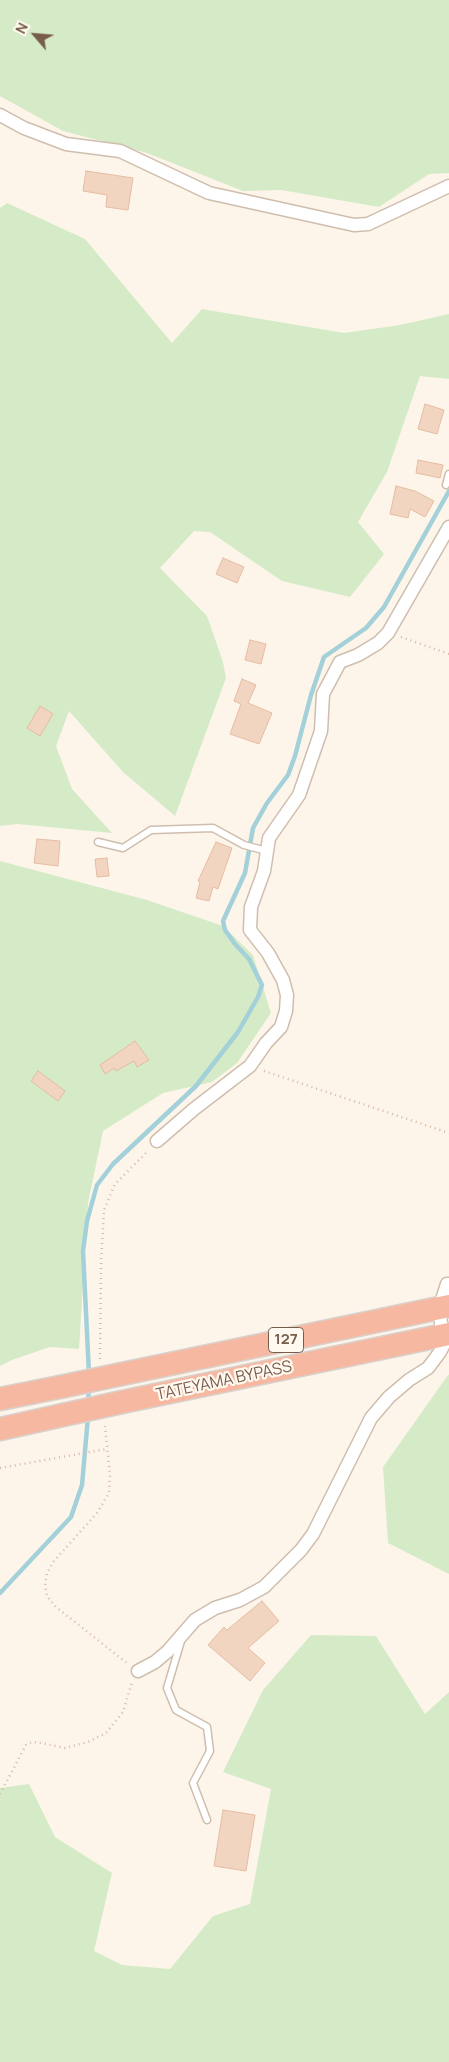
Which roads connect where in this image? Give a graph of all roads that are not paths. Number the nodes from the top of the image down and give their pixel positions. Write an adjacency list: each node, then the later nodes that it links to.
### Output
1 (0, 116): 2 (street)
2 (449, 186)
3 (449, 474): 4 (lane)
4 (446, 485)
5 (449, 526): 7 (street)
6 (98, 842): 7 (lane)
7 (263, 850): 8 (street)
8 (157, 1141)
9 (449, 1284): 10 (street)
10 (444, 1307): 11 (street); 12 (highway, TATEYAMA BYPASS / 127, bridge)
11 (446, 1335): 13 (highway, TATEYAMA BYPASS / 127, bridge); 14 (street)
12 (0, 1399)
13 (0, 1429)
14 (184, 1632): 15 (street); 16 (lane)
15 (138, 1672)
16 (207, 1820)

